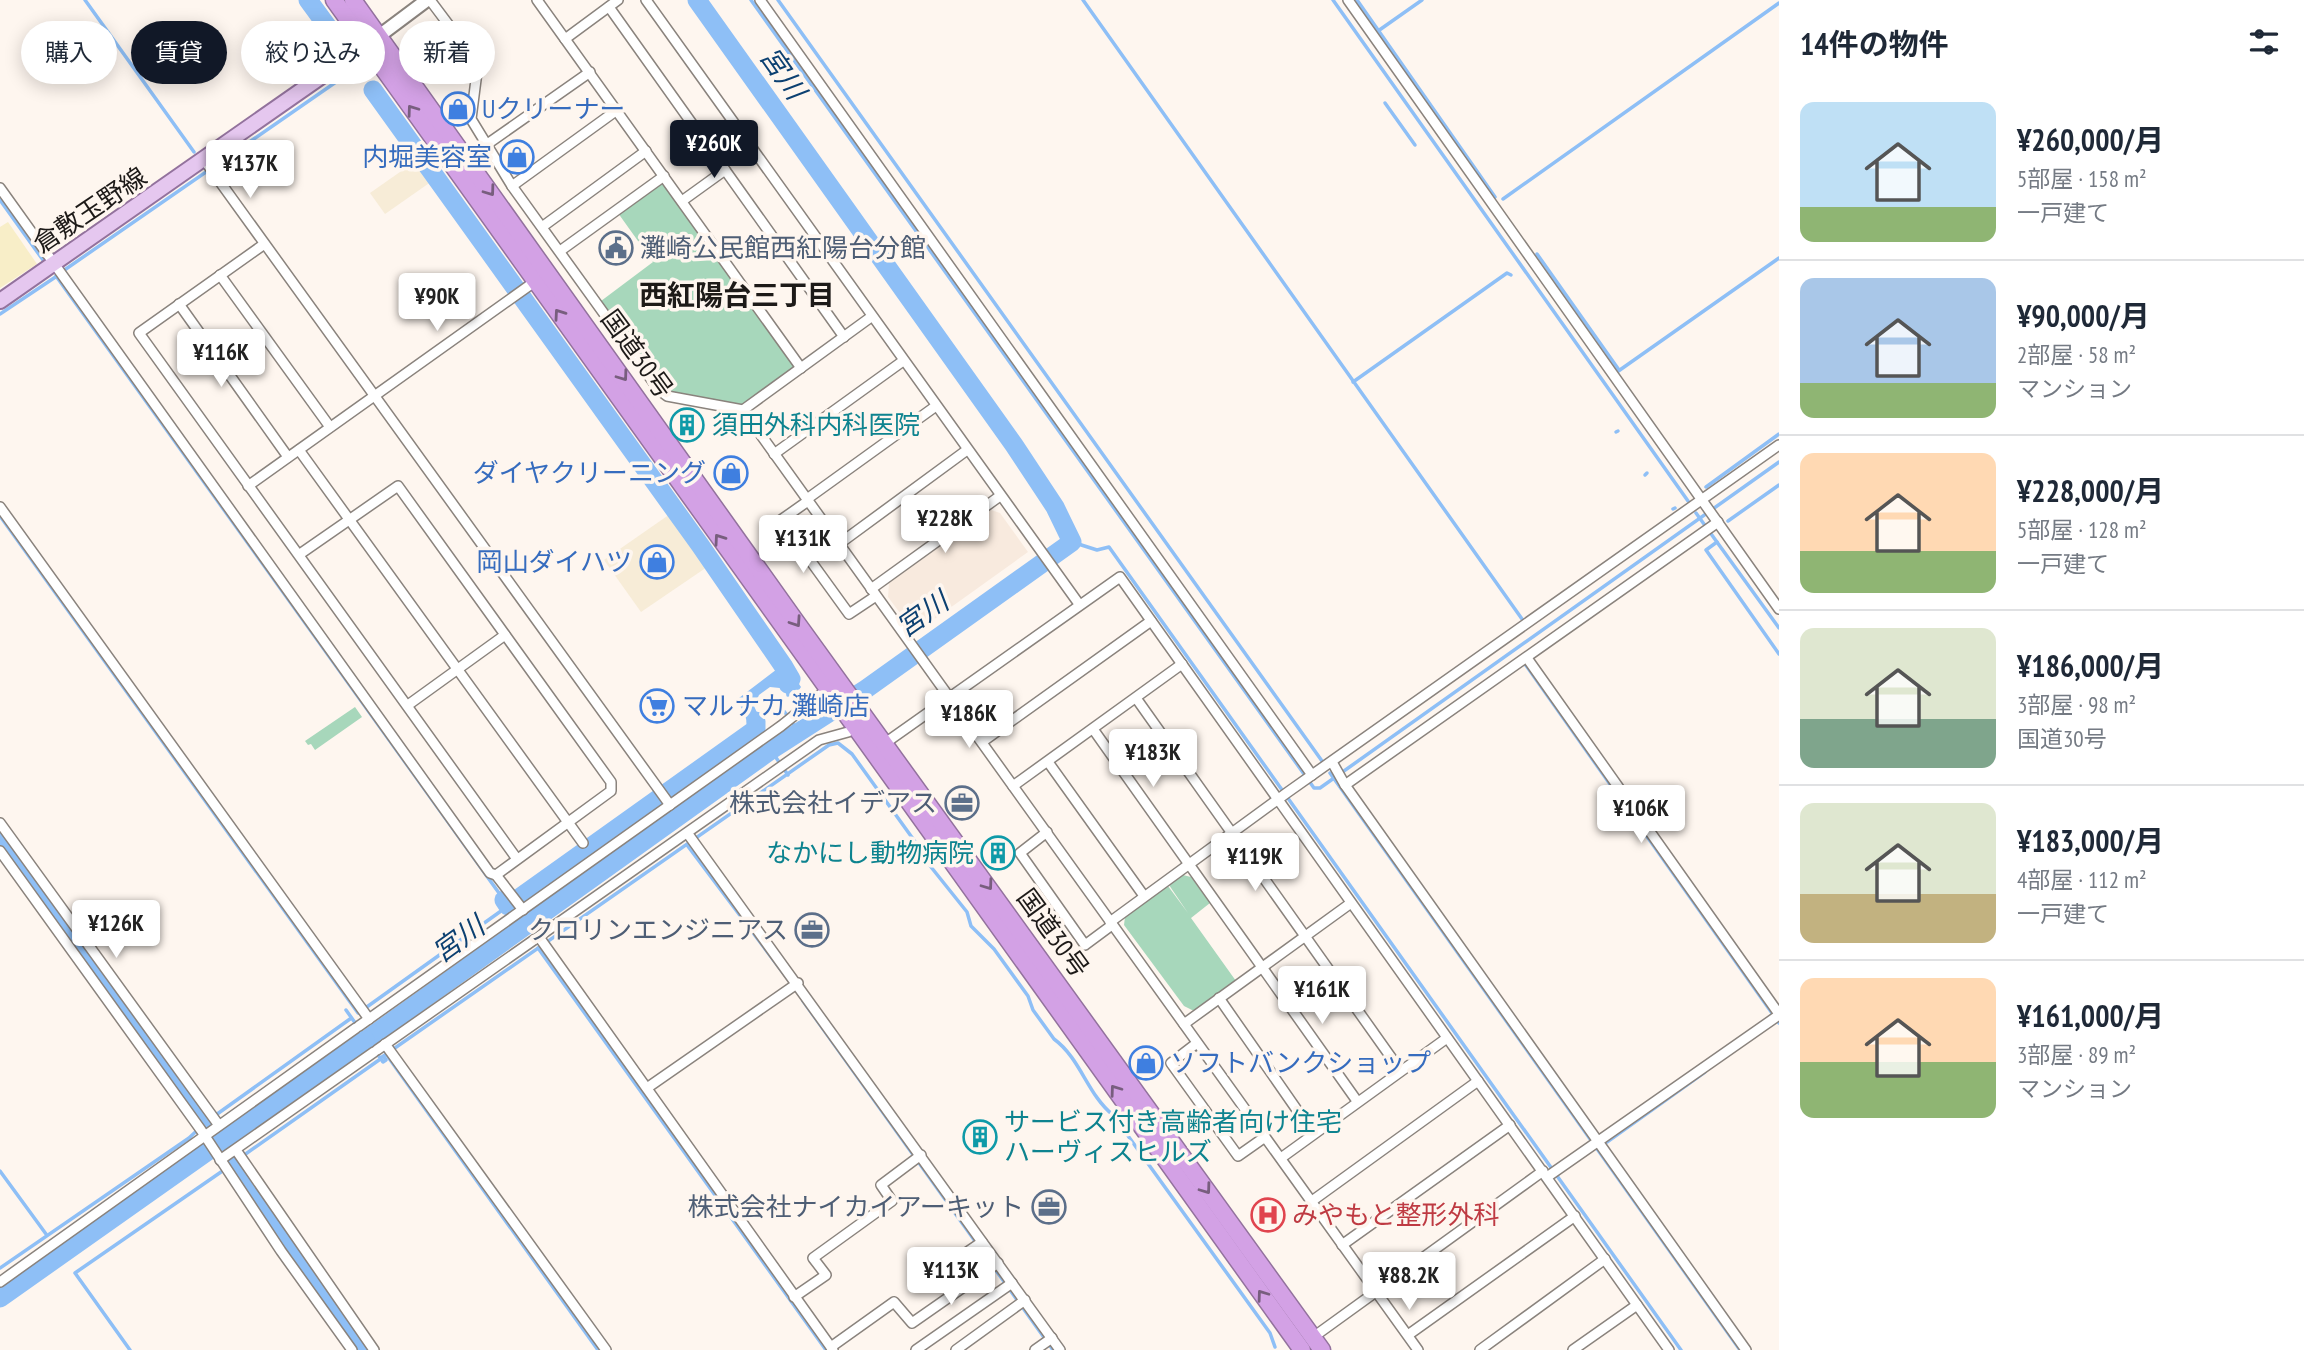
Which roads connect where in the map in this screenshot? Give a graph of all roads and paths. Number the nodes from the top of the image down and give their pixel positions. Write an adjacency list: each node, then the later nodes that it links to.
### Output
1 (334, 0): 10 (highway, 国道30号)
2 (353, 0): 11 (highway, 国道30号)
3 (429, 0): 12 (street); 18 (street)
4 (537, 0): 13 (street)
5 (618, 0): 9 (street)
6 (646, 0): 34 (street)
7 (760, 0): 74 (street)
8 (1348, 0): 50 (street)
9 (609, 7): 13 (street); 21 (street)
10 (353, 21)
11 (363, 21)
12 (385, 32)
13 (565, 39): 15 (street)
14 (385, 61): 31 (highway, 国道30号)
15 (590, 72): 17 (street); 18 (street)
16 (316, 84): 20 (main road, 倉敷玉野線)
17 (617, 110): 19 (street); 23 (street)
18 (486, 145): 23 (street)
19 (646, 151): 22 (street); 26 (street)
20 (209, 166): 27 (street); 29 (main road, 倉敷玉野線)
21 (725, 170): 25 (street); 35 (street)
22 (664, 176): 25 (street); 28 (street)
23 (512, 186): 26 (street)
24 (0, 188): 29 (street)
25 (682, 201): 37 (street)
26 (542, 227): 28 (street)
27 (263, 245): 30 (street); 38 (street)
28 (560, 251): 40 (street)
29 (60, 269): 32 (main road, 倉敷玉野線); 87 (street)
30 (220, 275): 33 (street); 41 (street)
31 (531, 285): 38 (street); 64 (highway, 国道30号)
32 (0, 301)
33 (179, 304): 46 (street); 47 (street)
34 (871, 317): 35 (street); 36 (street)
35 (844, 337): 37 (street)
36 (903, 361): 39 (street); 45 (street)
37 (800, 368): 40 (street)
38 (374, 396): 41 (street); 77 (street)
39 (936, 406): 44 (street); 49 (street)
40 (743, 410): 45 (street)
41 (330, 427): 43 (street)
42 (1779, 444): 50 (street)
43 (299, 450): 46 (street); 52 (street)
44 (967, 450): 48 (street); 54 (street)
45 (774, 454): 49 (street)
46 (288, 457): 47 (street)
47 (247, 486): 55 (street)
48 (1000, 496): 56 (street); 57 (street)
49 (808, 500): 54 (street); 56 (street)
50 (1708, 506): 53 (street); 73 (street)
51 (0, 507): 97 (street)
52 (349, 520): 55 (street); 60 (street); 63 (street)
53 (1711, 527): 58 (street); 61 (street)
54 (839, 544): 56 (street)
55 (300, 554): 67 (street)
56 (874, 593): 65 (street)
57 (1079, 604): 59 (street); 65 (street)
58 (1779, 609)
59 (1151, 621): 62 (street); 70 (street)
60 (505, 635): 63 (street); 79 (street)
61 (1527, 658): 73 (street); 98 (street)
62 (1182, 664): 66 (street); 76 (street)
63 (457, 670): 67 (street); 79 (street)
64 (835, 687): 68 (highway, 国道30号); 77 (street)
65 (949, 696): 70 (street); 71 (street)
66 (1136, 698): 69 (street); 81 (street)
67 (408, 705): 85 (street)
68 (858, 719): 71 (highway, 国道30号); 82 (street)
69 (1093, 729): 72 (street); 86 (street)
70 (982, 742): 75 (street)
71 (880, 747): 131 (highway, 国道30号)
72 (1048, 762): 75 (street); 88 (street)
73 (1339, 774): 74 (street); 111 (street)
74 (1308, 778): 76 (street)
75 (1013, 786): 80 (street)
76 (1283, 796): 81 (street); 90 (street)
77 (665, 798): 89 (street)
78 (0, 823): 108 (street)
79 (567, 823): 83 (street); 85 (street)
80 (1047, 832): 91 (street); 91 (street)
81 (1232, 835): 86 (street); 92 (street)
82 (691, 839): 93 (street); 95 (street)
83 (583, 844)
84 (0, 851): 108 (street)
85 (517, 859): 87 (street)
86 (1188, 866): 88 (street); 94 (street)
87 (496, 875): 89 (street)
88 (1144, 896): 91 (street)
89 (517, 903): 97 (street)
90 (1351, 903): 92 (street); 100 (street)
91 (1111, 924): 99 (street)
92 (1304, 937): 94 (street); 103 (street)
93 (542, 942): 102 (street); 105 (street)
94 (1262, 968): 96 (street); 106 (street)
95 (795, 985): 105 (street); 113 (street)
96 (1219, 998): 99 (street); 109 (street)
97 (365, 1013): 108 (street)
98 (1777, 1016): 111 (street)
99 (1184, 1024): 101 (street)
100 (1447, 1038): 103 (street); 104 (street)
101 (1198, 1043): 110 (street); 110 (street)
102 (383, 1050): 112 (street); 135 (street)
103 (1400, 1070): 106 (street)
104 (1478, 1081): 107 (street); 116 (street)
105 (647, 1088): 126 (street)
106 (1357, 1101): 109 (street)
107 (1510, 1125): 115 (street); 119 (street)
108 (208, 1127): 112 (street); 123 (street)
109 (1313, 1133): 114 (street)
110 (1265, 1137): 114 (street)
111 (1595, 1144): 115 (street); 144 (street)
112 (230, 1155): 133 (street); 134 (street)
113 (917, 1158): 118 (street); 126 (street)
114 (1281, 1158): 116 (street)
115 (1550, 1173): 117 (street); 125 (street)
116 (1312, 1202): 119 (street)
117 (1575, 1216): 120 (street); 129 (street)
118 (979, 1245): 121 (street); 122 (street)
119 (1342, 1245): 125 (street)
120 (1605, 1259): 128 (street); 141 (street)
121 (994, 1265): 124 (street); 132 (street)
122 (935, 1274)
123 (0, 1282)
124 (1009, 1285): 127 (street); 136 (street)
125 (1375, 1292): 129 (street); 131 (street)
126 (794, 1297): 132 (street)
127 (1021, 1302): 130 (street); 137 (street)
128 (1637, 1304): 142 (street); 143 (street)
129 (1408, 1335): 140 (street)
130 (1048, 1341): 138 (street); 139 (street)
131 (1306, 1347)
132 (832, 1348)
133 (352, 1350)
134 (374, 1350)
135 (606, 1350)
136 (916, 1350)
137 (956, 1350)
138 (1035, 1350)
139 (1060, 1350)
140 (1418, 1350)
141 (1480, 1350)
142 (1573, 1350)
143 (1668, 1350)
144 (1746, 1350)

